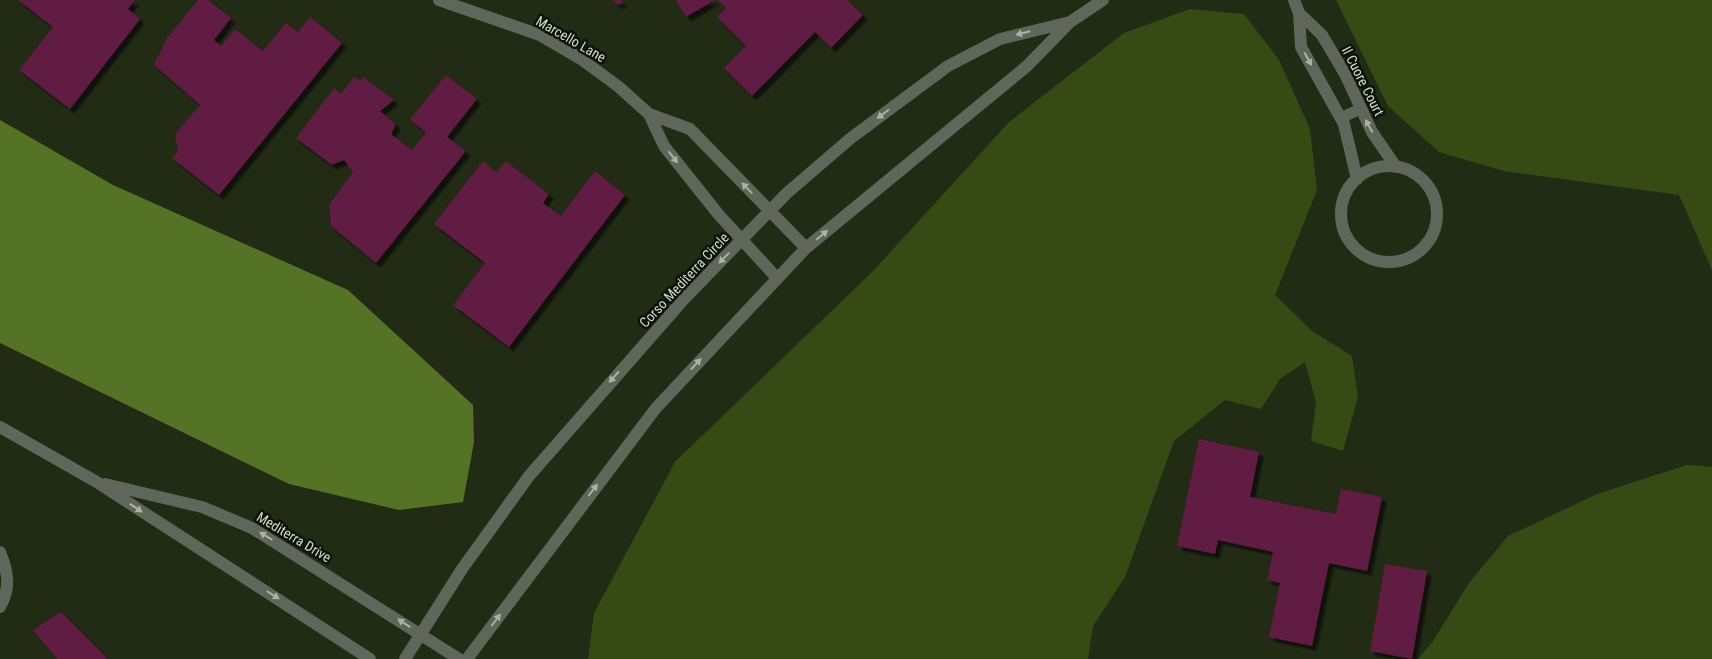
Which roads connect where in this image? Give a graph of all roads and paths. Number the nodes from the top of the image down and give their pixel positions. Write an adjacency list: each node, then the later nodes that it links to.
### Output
1 (439, 0): 7 (street, Marcello Lane)
2 (1103, 0): 5 (street, Corso Mediterra Circle)
3 (1294, 0): 4 (street, Il Cuore Court)
4 (1300, 13): 6 (street, Il Cuore Court); 8 (street, Il Cuore Court, one-way to 8)
5 (1070, 22): 11 (street, Corso Mediterra Circle, one-way to 11); 13 (street, Corso Mediterra Circle, one-way to 5)
6 (1360, 109): 8 (lane); 9 (street, Il Cuore Court, one-way to 6)
7 (649, 114): 11 (street, Marcello Lane, one-way to 7); 12 (street, Marcello Lane, one-way to 12)
8 (1341, 118): 10 (street, Il Cuore Court)
9 (1396, 167): 10 (street); 10 (street)
10 (1357, 179)
11 (770, 211): 12 (street, Corso Mediterra Circle); 13 (street, Marcello Lane)
12 (742, 240): 14 (street, Marcello Lane); 19 (street, Corso Mediterra Circle, one-way to 19)
13 (806, 248): 14 (street, Corso Mediterra Circle)
14 (777, 278): 23 (street, Corso Mediterra Circle, one-way to 14)
15 (0, 427): 16 (street, Mediterra Drive)
16 (95, 481): 19 (street, Mediterra Drive, one-way to 16); 20 (street, Mediterra Drive, one-way to 20)
17 (0, 552): 18 (street)
18 (0, 607)
19 (421, 634): 21 (street, Corso Mediterra Circle); 22 (street, Mediterra Drive)
20 (370, 659)
21 (405, 659)
22 (459, 659)
23 (467, 659)

